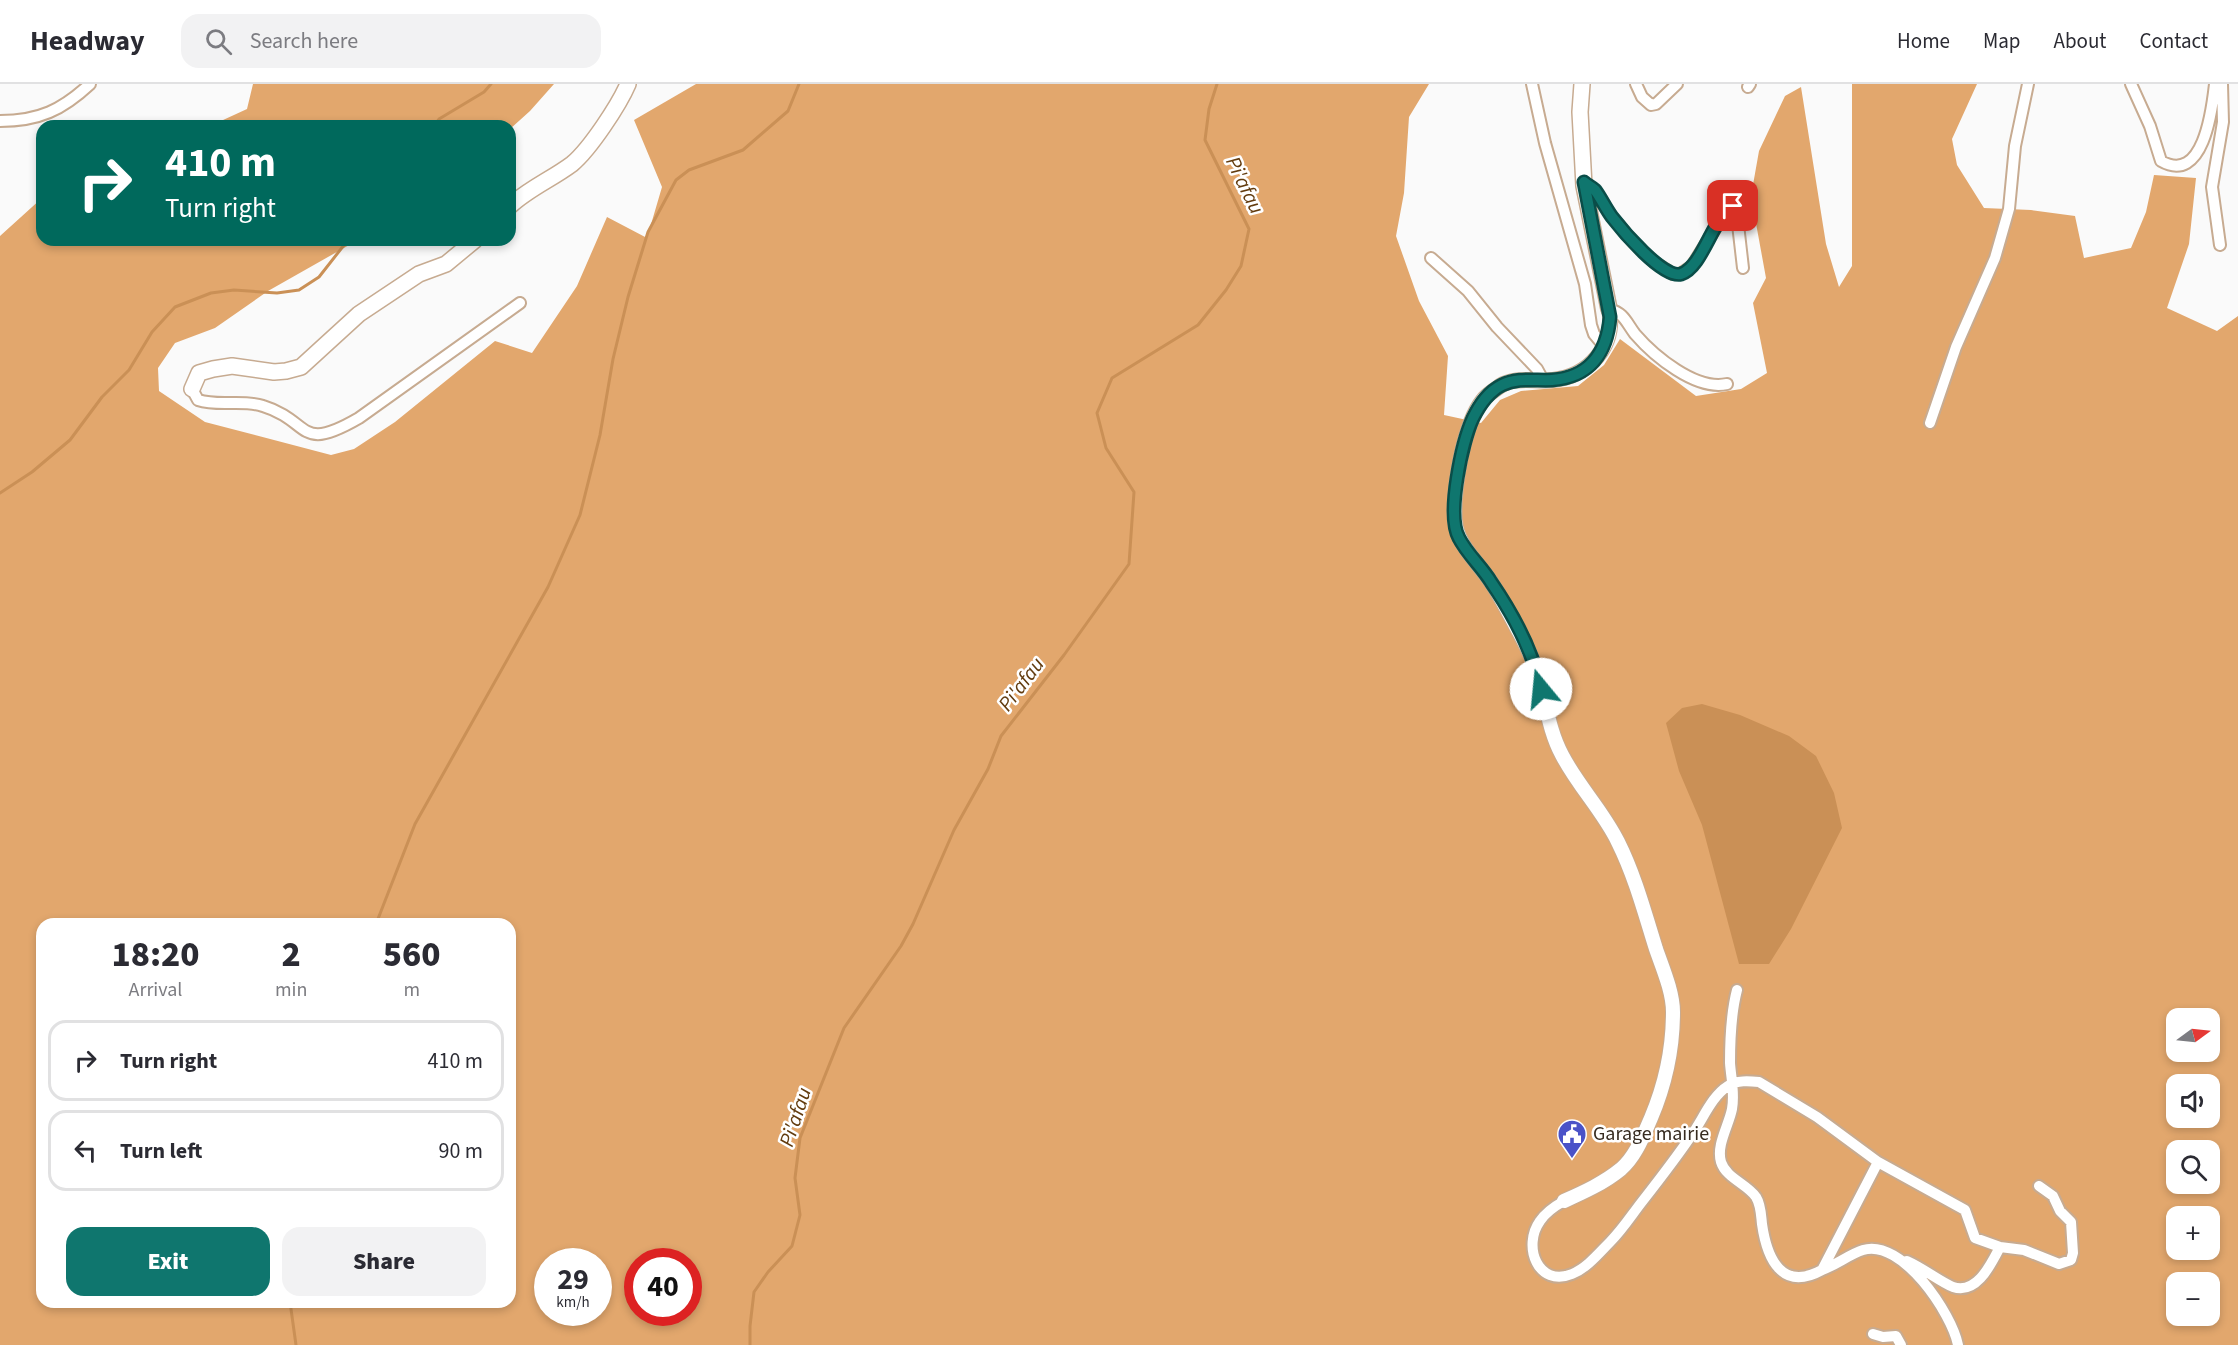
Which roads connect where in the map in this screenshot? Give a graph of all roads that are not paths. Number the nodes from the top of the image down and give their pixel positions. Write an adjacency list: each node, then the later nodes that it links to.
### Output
1 (90, 84): 11 (street)
2 (628, 84): 13 (main road)
3 (1532, 84): 20 (street)
4 (1582, 84): 12 (main road)
5 (1636, 84): 6 (street)
6 (1677, 84)
7 (2131, 84): 8 (street)
8 (2215, 84)
9 (2222, 84): 14 (street)
10 (2027, 88): 24 (street)
11 (0, 121)
12 (1584, 182): 17 (street); 19 (main road)
13 (516, 202)
14 (2220, 245)
15 (468, 246): 23 (main road)
16 (1431, 258): 21 (street)
17 (1743, 268)
18 (520, 303): 23 (street)
19 (1609, 309): 20 (street); 22 (street)
20 (1604, 346): 21 (street)
21 (1543, 380): 29 (street)
22 (1727, 384)
23 (192, 389)
24 (1930, 423)
25 (1737, 990): 26 (street)
26 (1729, 1085): 27 (street); 29 (street); 32 (street)
27 (1878, 1162): 30 (street); 32 (street)
28 (2039, 1186): 30 (street)
29 (1564, 1201)
30 (2000, 1247): 31 (street)
31 (1892, 1254): 32 (street); 35 (street)
32 (1822, 1270)
33 (1873, 1334): 34 (street)
34 (1901, 1345)
35 (1958, 1345)

